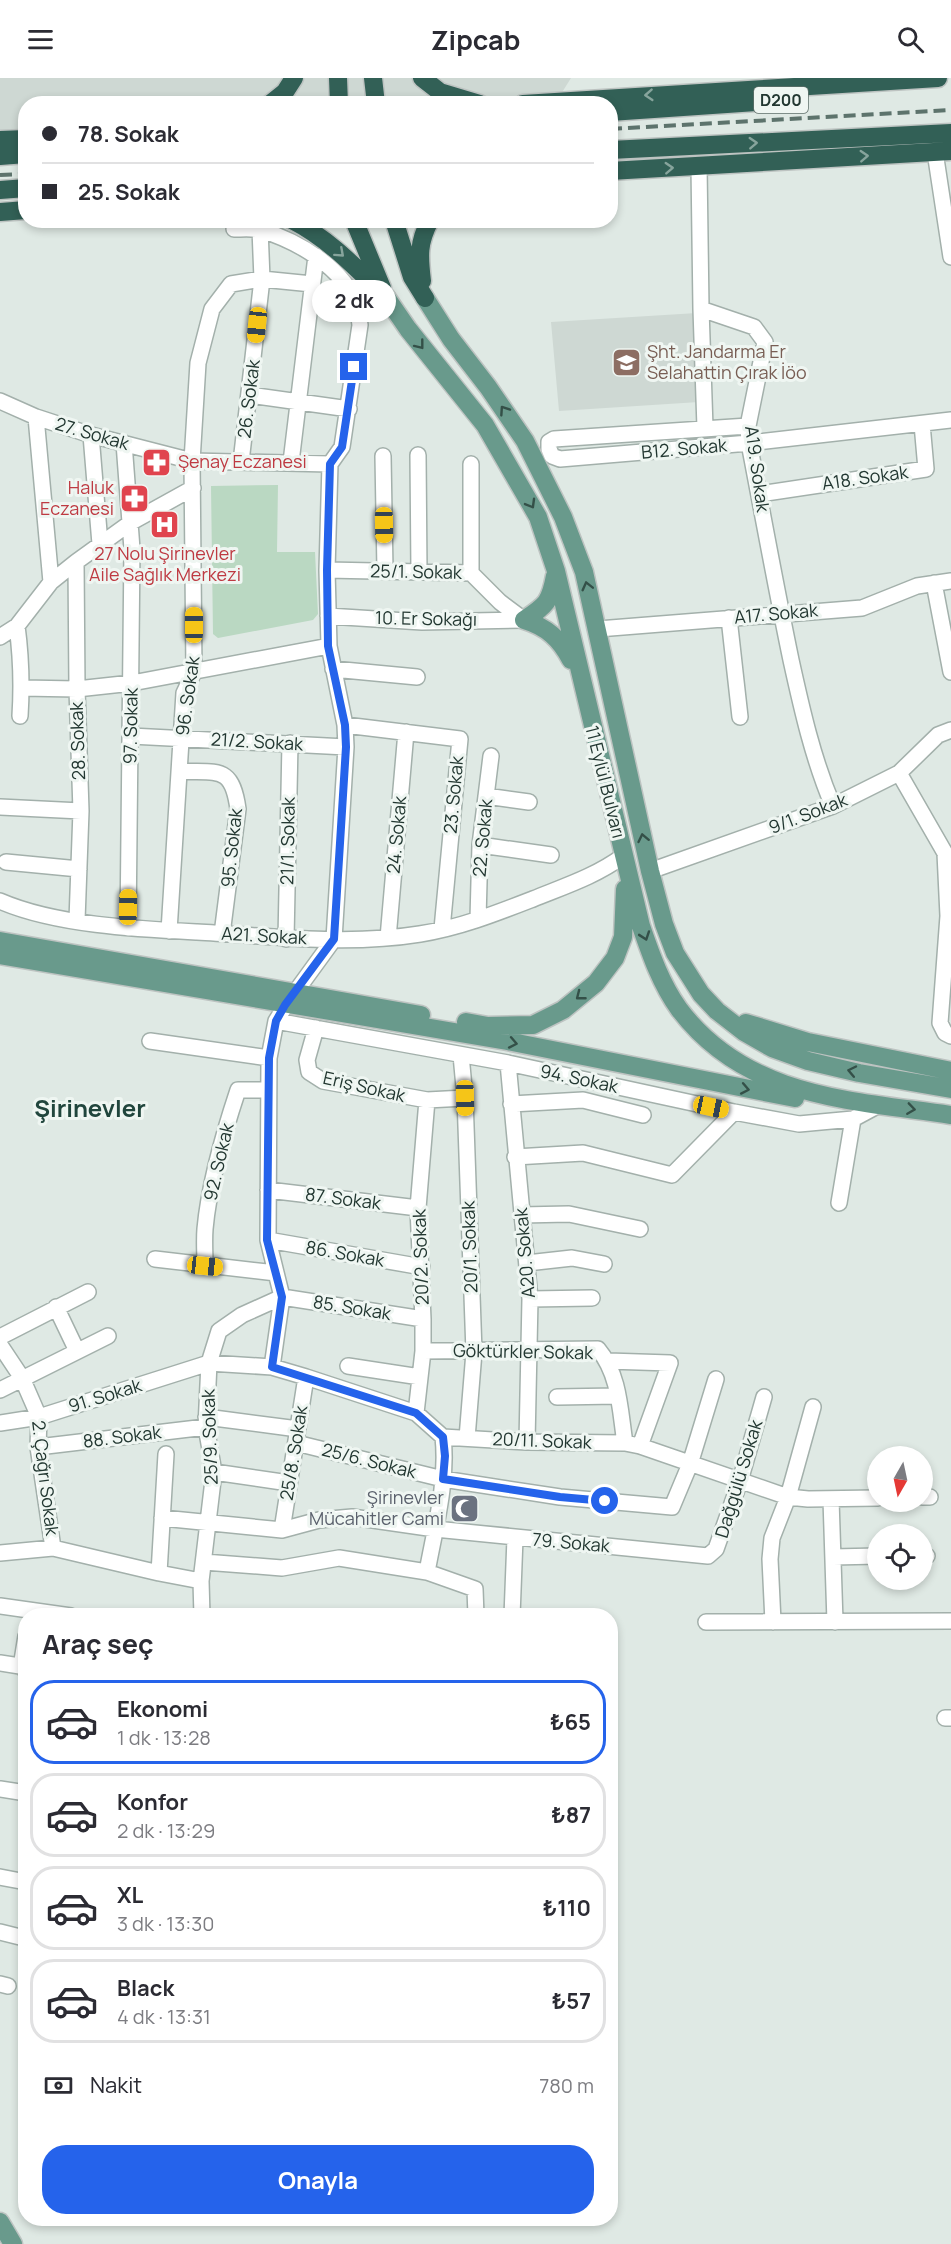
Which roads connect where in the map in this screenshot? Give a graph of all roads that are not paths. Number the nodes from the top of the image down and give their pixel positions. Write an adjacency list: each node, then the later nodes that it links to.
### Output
1 (294, 78): 9 (highway)
2 (338, 78): 10 (highway)
3 (374, 78): 11 (highway)
4 (422, 78): 12 (highway)
5 (938, 78): 6 (highway)
6 (847, 81): 7 (highway)
7 (800, 82): 13 (highway, one-way to 13)
8 (951, 88): 14 (highway, D200)
9 (280, 96)
10 (339, 96)
11 (375, 96)
12 (453, 96)
13 (618, 96)
14 (618, 111)
15 (951, 133): 18 (highway, D200, one-way to 15)
16 (18, 139): 17 (highway)
17 (0, 140)
18 (618, 150)
19 (943, 151): 22 (highway, one-way to 19); 35 (street)
20 (18, 155): 21 (highway)
21 (0, 156)
22 (699, 166): 23 (highway, one-way to 22); 40 (street)
23 (618, 171)
24 (18, 189): 25 (highway)
25 (0, 190)
26 (18, 211): 27 (highway)
27 (0, 212)
28 (307, 228): 38 (highway, one-way to 38)
29 (357, 228): 38 (highway)
30 (397, 228): 39 (highway)
31 (426, 228): 39 (highway)
32 (234, 229): 33 (street)
33 (260, 229): 34 (street); 36 (street, 26. Sokak)
34 (316, 256): 37 (street); 44 (street)
35 (951, 257)
36 (262, 279): 37 (street, 96. Sokak); 41 (street, 26. Sokak); 55 (street, 96. Sokak)
37 (312, 284): 43 (street)
38 (386, 297): 66 (main road, 11 Eylül Bulvarı, one-way to 66)
39 (425, 298): 78 (main road, 11 Eylül Bulvarı, one-way to 39)
40 (701, 309): 48 (street, A19. Sokak); 49 (street)
41 (250, 395): 43 (street); 56 (street, 26. Sokak)
42 (0, 401): 45 (street, 27. Sokak)
43 (298, 402): 44 (street); 57 (street)
44 (349, 409): 58 (street)
45 (36, 417): 50 (street, 27. Sokak); 71 (street)
46 (951, 420): 47 (street, B12. Sokak)
47 (922, 423): 52 (street, B12. Sokak); 61 (street, A18. Sokak)
48 (748, 426): 49 (street); 52 (street, A19. Sokak)
49 (705, 428): 52 (street, B12. Sokak)
50 (92, 435): 51 (street, 27. Sokak); 63 (street)
51 (124, 443): 55 (street, 27. Sokak); 62 (street, 97. Sokak)
52 (749, 443): 61 (street, A19. Sokak)
53 (417, 455): 68 (street)
54 (383, 456): 67 (street)
55 (192, 461): 56 (street, 27. Sokak); 60 (street, 96. Sokak)
56 (241, 462): 57 (street, 27. Sokak)
57 (291, 462): 58 (street, 27. Sokak)
58 (330, 464): 65 (street)
59 (471, 464): 69 (street)
60 (193, 488): 62 (street); 82 (street, 96. Sokak)
61 (759, 494): 73 (street, A19. Sokak)
62 (130, 523): 63 (street); 86 (street, 97. Sokak)
63 (100, 544): 64 (street)
64 (76, 562): 71 (street); 88 (street, 28. Sokak)
65 (327, 570): 67 (street, 25/1. Sokak); 74 (street)
66 (556, 571): 76 (main road); 85 (main road, 11 Eylül Bulvarı)
67 (385, 572): 68 (street, 25/1. Sokak)
68 (420, 572): 69 (street, 25/1. Sokak)
69 (471, 573): 76 (street, 25/1. Sokak)
70 (951, 581): 72 (street, A17. Sokak)
71 (51, 582): 77 (street)
72 (934, 583): 73 (street, A17. Sokak); 83 (street)
73 (781, 614): 75 (street, A17. Sokak); 103 (street, A19. Sokak)
74 (328, 616): 76 (street, 10. Er Sokağı); 80 (street)
75 (729, 618): 78 (street, A17. Sokak); 90 (street)
76 (524, 620): 85 (main road)
77 (17, 626): 79 (street); 87 (street)
78 (598, 629): 112 (main road, 11 Eylül Bulvarı, one-way to 78)
79 (0, 637)
80 (328, 646): 81 (street); 82 (street)
81 (333, 669): 84 (street); 91 (street)
82 (194, 672): 86 (street); 95 (street, 96. Sokak)
83 (951, 672)
84 (417, 677)
85 (580, 679): 110 (main road, 11 Eylül Bulvarı)
86 (132, 683): 88 (street); 94 (street, 97. Sokak)
87 (22, 688): 88 (street); 89 (street)
88 (76, 689): 105 (street, 28. Sokak)
89 (20, 716)
90 (741, 717)
91 (345, 725): 93 (street, 23. Sokak); 97 (street)
92 (951, 730): 100 (street, 9/1. Sokak)
93 (406, 732): 117 (street, 23. Sokak); 120 (street, 24. Sokak)
94 (131, 736): 95 (street, 21/2. Sokak); 116 (street, 97. Sokak)
95 (181, 737): 96 (street, 21/2. Sokak); 99 (street, 96. Sokak)
96 (290, 743): 97 (street, 21/2. Sokak); 121 (street, 21/1. Sokak)
97 (346, 747): 122 (street)
98 (491, 756): 101 (street, 22. Sokak)
99 (181, 771): 118 (street, 96. Sokak); 119 (street, 95. Sokak)
100 (899, 773): 103 (street, 9/1. Sokak); 107 (street)
101 (486, 796): 102 (street); 106 (street, 22. Sokak)
102 (529, 802)
103 (833, 806): 112 (street, 9/1. Sokak)
104 (0, 807): 105 (street)
105 (81, 811): 111 (street, 28. Sokak)
106 (480, 845): 108 (street); 114 (street, 22. Sokak)
107 (948, 853): 129 (street)
108 (551, 855)
109 (6, 862): 111 (street)
110 (625, 862): 114 (street, A21. Sokak); 125 (main road, one-way to 125); 138 (main road, 11 Eylül Bulvarı, one-way to 138)
111 (79, 869): 115 (street, 28. Sokak)
112 (650, 872): 126 (main road, 11 Eylül Bulvarı)
113 (0, 901): 115 (street, A21. Sokak)
114 (478, 919): 117 (street, A21. Sokak)
115 (77, 920): 116 (street, A21. Sokak)
116 (128, 928): 118 (street, A21. Sokak)
117 (442, 929): 120 (street, A21. Sokak)
118 (169, 931): 119 (street, A21. Sokak)
119 (222, 934): 121 (street, A21. Sokak)
120 (388, 938): 122 (street, A21. Sokak)
121 (286, 939): 122 (street, A21. Sokak)
122 (334, 939): 125 (street)
123 (0, 941): 125 (main road)
124 (0, 955): 125 (main road)
125 (290, 999): 127 (street); 138 (main road, one-way to 138)
126 (717, 1011): 134 (main road); 135 (main road, 11 Eylül Bulvarı, one-way to 126)
127 (276, 1021): 128 (street, 94. Sokak); 132 (street)
128 (316, 1028): 131 (street, 94. Sokak); 139 (street, Eriş Sokak)
129 (951, 1036)
130 (150, 1041): 132 (street)
131 (461, 1055): 133 (street, 94. Sokak); 137 (street, 20/1. Sokak)
132 (269, 1058): 136 (street)
133 (508, 1063): 140 (street, A20. Sokak); 142 (street, 94. Sokak)
134 (951, 1071)
135 (951, 1089)
136 (268, 1090): 147 (street); 156 (street, 92. Sokak)
137 (465, 1098): 139 (street, Eriş Sokak); 171 (street, 20/1. Sokak)
138 (844, 1099): 141 (main road, 11 Eylül Bulvarı)
139 (427, 1100): 149 (street, 20/2. Sokak)
140 (511, 1104): 143 (street); 146 (street, A20. Sokak)
141 (879, 1105): 144 (main road, 11 Eylül Bulvarı, one-way to 144); 145 (street, 94. Sokak)
142 (734, 1112): 145 (street, 94. Sokak); 146 (street)
143 (644, 1115)
144 (951, 1115)
145 (853, 1119): 148 (street)
146 (515, 1156): 150 (street, A20. Sokak)
147 (268, 1190): 149 (street, 87. Sokak); 152 (street)
148 (839, 1203)
149 (418, 1208): 157 (street, 20/2. Sokak)
150 (521, 1215): 151 (street); 154 (street, A20. Sokak)
151 (640, 1229)
152 (267, 1240): 157 (street, 86. Sokak); 158 (street)
153 (155, 1259): 156 (street)
154 (526, 1263): 155 (street); 162 (street, A20. Sokak)
155 (604, 1264)
156 (205, 1266): 158 (street)
157 (422, 1267): 164 (street, 20/2. Sokak)
158 (276, 1273): 160 (street)
159 (88, 1292): 163 (street)
160 (282, 1297): 164 (street, 85. Sokak); 173 (street, 25/9. Sokak); 175 (street)
161 (592, 1298): 162 (street)
162 (530, 1299): 168 (street, A20. Sokak)
163 (56, 1307): 166 (street); 169 (street)
164 (423, 1319): 170 (street, 20/2. Sokak)
165 (108, 1336): 169 (street)
166 (0, 1337)
167 (0, 1345): 178 (street, 2. Çağrı Sokak)
168 (529, 1349): 171 (street, Göktürkler Sokak); 172 (street, Göktürkler Sokak); 192 (street, A20. Sokak)
169 (77, 1351): 178 (street)
170 (423, 1351): 171 (street, Göktürkler Sokak); 177 (street, 20/2. Sokak)
171 (474, 1352): 191 (street, 20/1. Sokak)
172 (608, 1361): 181 (street, Göktürkler Sokak); 193 (street)
173 (209, 1363): 175 (street); 186 (street, 91. Sokak); 187 (street, 25/9. Sokak)
174 (348, 1366): 177 (street)
175 (272, 1367): 176 (street)
176 (306, 1377): 185 (street); 189 (street, 25/8. Sokak)
177 (420, 1377): 185 (street, 20/2. Sokak)
178 (22, 1378): 180 (street); 186 (street, 2. Çağrı Sokak)
179 (716, 1379): 196 (street)
180 (0, 1390)
181 (617, 1396): 182 (street); 193 (street, Göktürkler Sokak)
182 (557, 1397)
183 (764, 1397): 199 (street, Dağgülü Sokak)
184 (813, 1407): 201 (street)
185 (416, 1413): 190 (street)
186 (39, 1417): 188 (street, 91. Sokak); 194 (street, 2. Çağrı Sokak)
187 (206, 1422): 189 (street, 88. Sokak); 194 (street, 88. Sokak); 197 (street, 25/9. Sokak)
188 (0, 1423)
189 (297, 1436): 198 (street, 25/6. Sokak); 200 (street, 25/8. Sokak)
190 (443, 1437): 191 (street, 20/11. Sokak); 198 (street)
191 (467, 1438): 192 (street, 20/11. Sokak)
192 (526, 1442): 193 (street, 20/11. Sokak)
193 (633, 1445): 196 (street, 20/11. Sokak)
194 (38, 1447): 209 (street, 2. Çağrı Sokak)
195 (166, 1454): 204 (street)
196 (690, 1464): 198 (street, 25/6. Sokak); 199 (street, 20/11. Sokak)
197 (214, 1473): 200 (street); 205 (street, 25/9. Sokak)
198 (443, 1479): 206 (street)
199 (740, 1481): 201 (street, 20/11. Sokak); 211 (street, Dağgülü Sokak)
200 (289, 1483): 207 (street, 25/8. Sokak)
201 (788, 1497): 203 (street, 20/11. Sokak); 225 (street)
202 (867, 1498): 203 (street, 20/11. Sokak)
203 (831, 1499): 212 (street)
204 (162, 1518): 205 (street); 216 (street)
205 (208, 1522): 207 (street); 214 (street, 25/9. Sokak)
206 (435, 1529): 207 (street, 79. Sokak); 208 (street, 79. Sokak); 215 (street)
207 (282, 1530)
208 (515, 1538): 211 (street, 79. Sokak); 221 (street)
209 (53, 1548): 210 (street); 216 (street)
210 (0, 1553)
211 (708, 1556)
212 (833, 1557): 213 (street); 226 (street)
213 (867, 1557)
214 (204, 1562): 215 (street); 217 (street, 25/9. Sokak)
215 (427, 1572): 220 (street)
216 (159, 1574): 217 (street)
217 (201, 1581): 219 (street, 25/9. Sokak)
218 (0, 1606): 222 (street)
219 (202, 1608)
220 (476, 1608)
221 (512, 1608)
222 (18, 1610)
223 (951, 1621): 226 (street)
224 (706, 1622): 225 (street)
225 (773, 1622): 226 (street)
226 (836, 1622)
227 (0, 1664): 228 (street)
228 (18, 1666)
229 (0, 1789): 230 (street)
230 (18, 1792)
231 (0, 1877): 232 (street)
232 (18, 1880)
233 (0, 1932): 234 (street)
234 (18, 1936)
235 (0, 2222): 236 (main road)
236 (13, 2244)

